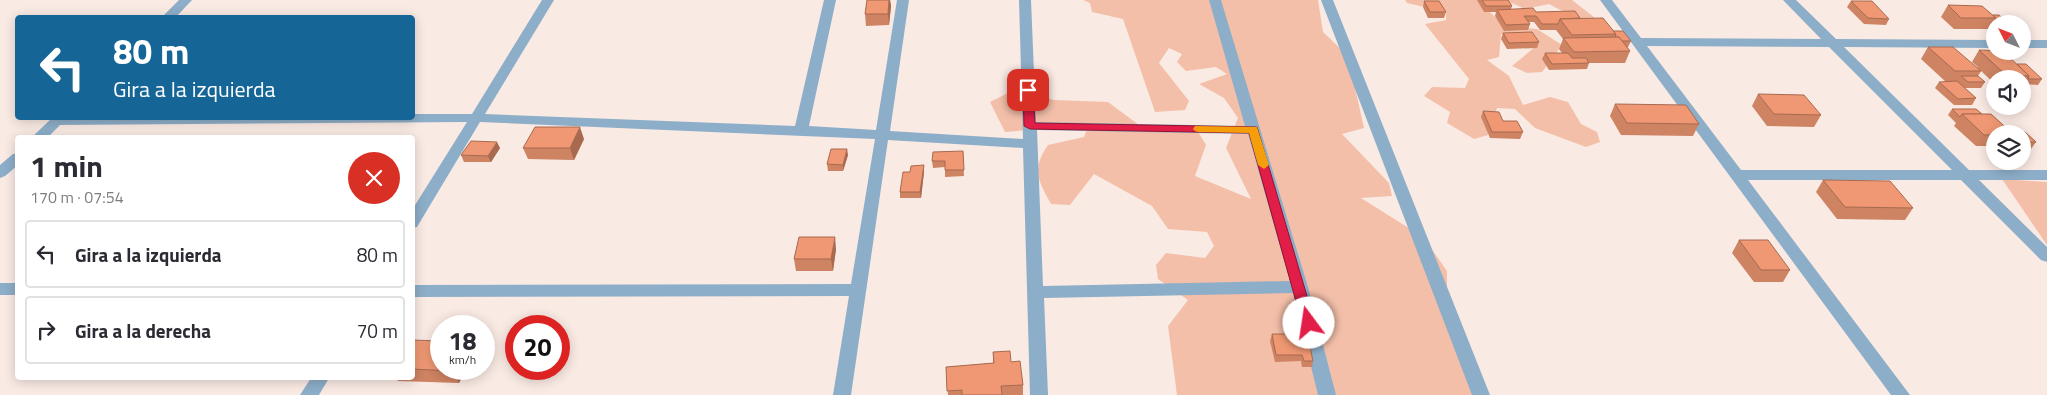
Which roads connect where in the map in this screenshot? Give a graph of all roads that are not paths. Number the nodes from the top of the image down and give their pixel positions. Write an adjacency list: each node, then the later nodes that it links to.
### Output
1 (186, 0): 10 (street)
2 (548, 0): 17 (street)
3 (830, 0): 20 (street)
4 (903, 0): 23 (street)
5 (1025, 0): 19 (street)
6 (1215, 0): 21 (street)
7 (1327, 0): 43 (street)
8 (1606, 0): 11 (street)
9 (1789, 0): 12 (street)
10 (170, 15)
11 (1638, 42): 12 (street); 29 (street)
12 (1832, 43): 13 (street); 27 (street)
13 (1986, 44)
14 (2031, 44): 15 (street)
15 (2047, 44)
16 (415, 118): 17 (street)
17 (475, 118): 20 (street); 30 (street)
18 (57, 120): 22 (street)
19 (1030, 126): 21 (street); 24 (street)
20 (801, 130): 23 (street)
21 (1254, 130): 32 (street)
22 (41, 135)
23 (882, 135): 24 (street); 35 (street)
24 (1031, 144): 37 (street)
25 (15, 160): 26 (street)
26 (0, 173)
27 (1965, 175): 28 (street); 29 (street); 31 (street)
28 (2047, 175)
29 (1737, 176): 44 (street)
30 (415, 218)
31 (2047, 256)
32 (1300, 286): 37 (street); 42 (street)
33 (0, 289): 34 (street)
34 (15, 289)
35 (858, 290): 36 (street); 40 (street)
36 (415, 291)
37 (1036, 292): 41 (street)
38 (319, 380): 39 (street)
39 (309, 395)
40 (842, 395)
41 (1039, 395)
42 (1327, 395)
43 (1481, 395)
44 (1902, 395)

